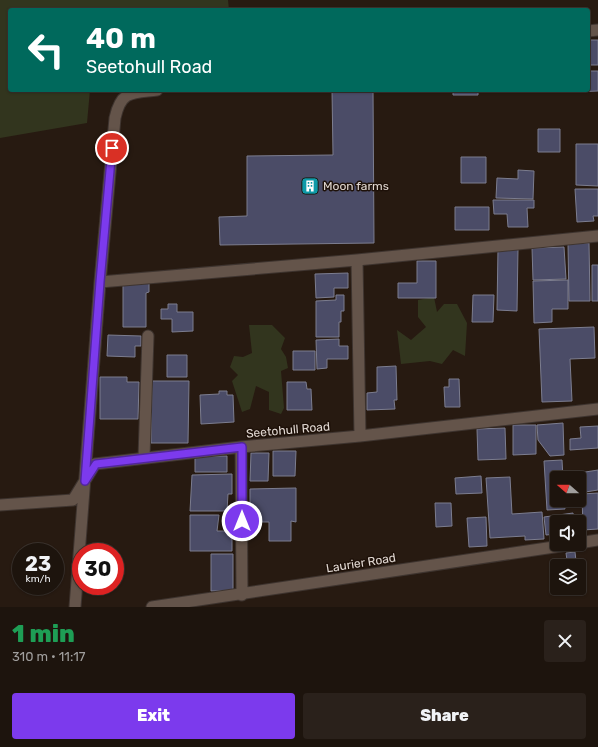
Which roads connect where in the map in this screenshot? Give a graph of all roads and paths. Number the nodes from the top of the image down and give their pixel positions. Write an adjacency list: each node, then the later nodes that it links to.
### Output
1 (142, 92): 4 (street)
2 (598, 236): 3 (street)
3 (357, 260): 4 (street); 7 (street)
4 (100, 282): 10 (street)
5 (148, 336): 9 (street)
6 (598, 409): 7 (street, Seetohull Road)
7 (360, 436): 8 (street, Seetohull Road)
8 (242, 447): 9 (street, Seetohull Road); 15 (street)
9 (144, 457): 10 (street, Seetohull Road)
10 (85, 481): 11 (street, Seetohull Road); 16 (street)
11 (0, 504)
12 (598, 540): 13 (street)
13 (586, 542)
14 (550, 548): 15 (street, Laurier Road)
15 (242, 595): 17 (street, Laurier Road)
16 (75, 607)
17 (152, 607)

